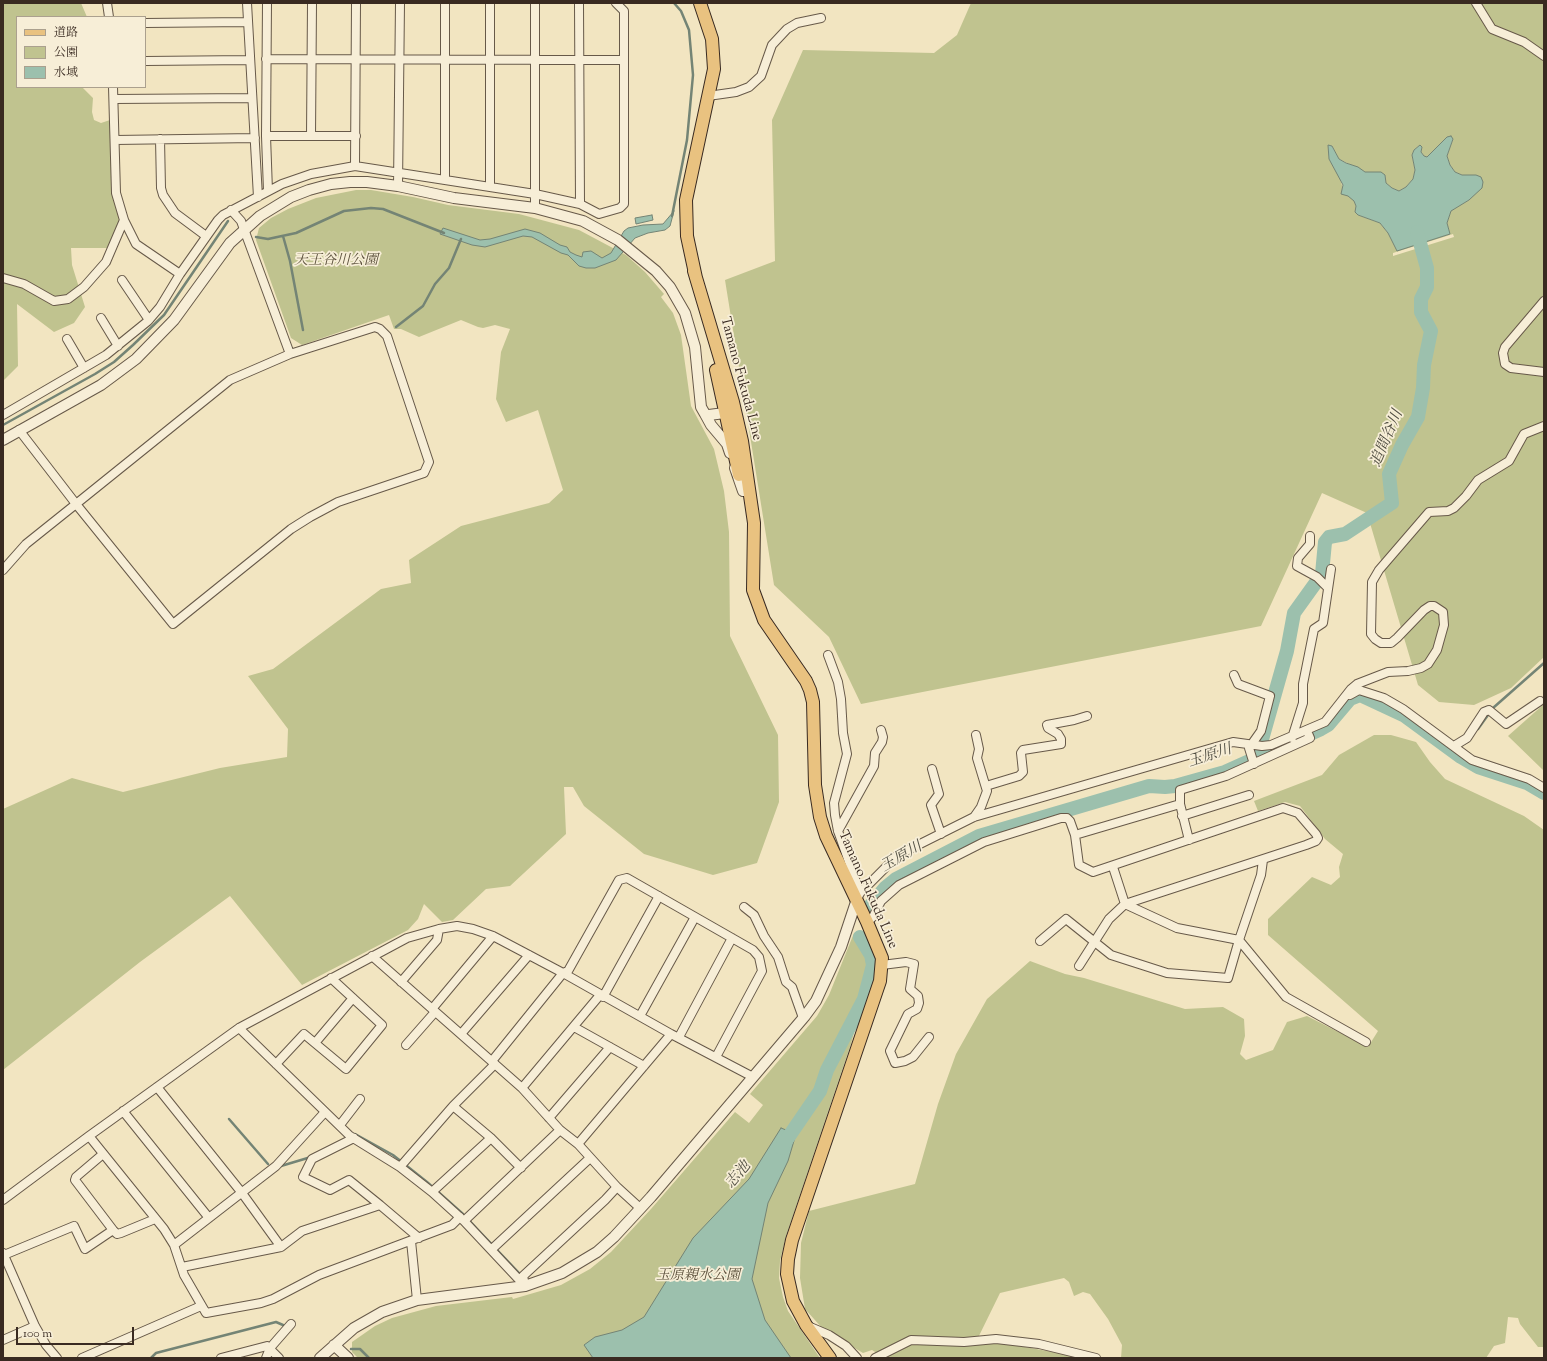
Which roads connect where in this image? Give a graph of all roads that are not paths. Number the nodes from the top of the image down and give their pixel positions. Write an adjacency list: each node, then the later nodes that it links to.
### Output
1 (107, 3): 14 (street)
2 (248, 3): 16 (street)
3 (268, 3): 19 (street)
4 (312, 3): 21 (street)
5 (356, 3): 22 (street)
6 (400, 3): 23 (street)
7 (445, 3): 24 (street)
8 (490, 3): 25 (street)
9 (535, 3): 26 (street)
10 (578, 3): 27 (street)
11 (616, 3): 28 (street)
12 (700, 3): 31 (main road, Tamano Fukuda Line)
13 (1476, 3): 18 (street)
14 (109, 16)
15 (821, 18): 31 (street)
16 (248, 22): 17 (street); 20 (street)
17 (146, 23)
18 (1544, 56)
19 (266, 59): 21 (street); 34 (street)
20 (250, 60): 29 (street); 32 (street)
21 (312, 60): 22 (street); 35 (street)
22 (356, 60): 23 (street); 36 (street)
23 (400, 60): 24 (street); 41 (street)
24 (445, 60): 25 (street); 42 (street)
25 (490, 60): 26 (street); 44 (street)
26 (535, 60): 27 (street); 46 (street)
27 (579, 60): 28 (street); 48 (street)
28 (624, 60): 51 (street)
29 (146, 61)
30 (113, 88): 33 (street)
31 (708, 96): 67 (main road, Tamano Fukuda Line)
32 (252, 98): 33 (street); 37 (street)
33 (114, 99): 38 (street)
34 (266, 136): 35 (street); 45 (street)
35 (311, 136): 36 (street)
36 (356, 136): 40 (street)
37 (255, 138): 39 (street); 47 (street)
38 (115, 140): 39 (street); 52 (street)
39 (160, 140): 55 (street)
40 (356, 166): 41 (street); 45 (street)
41 (399, 171): 42 (street); 43 (street)
42 (445, 180): 44 (street)
43 (398, 186): 49 (street); 54 (street)
44 (490, 186): 46 (street)
45 (268, 191): 47 (street)
46 (535, 194): 48 (street); 49 (street)
47 (258, 197): 50 (street)
48 (580, 204): 51 (street)
49 (535, 208): 53 (street)
50 (231, 210): 54 (street); 55 (street)
51 (599, 214): 53 (street)
52 (124, 220): 56 (street); 57 (street)
53 (592, 225): 68 (street)
54 (244, 229): 64 (street); 71 (street)
55 (206, 236): 56 (street)
56 (180, 274): 61 (street)
57 (3, 278)
58 (122, 280): 61 (street)
59 (1544, 301): 66 (street)
60 (101, 318): 63 (street)
61 (149, 320): 63 (street)
62 (67, 339): 65 (street)
63 (118, 346): 65 (street)
64 (290, 354): 74 (street); 74 (street)
65 (84, 368): 69 (street)
66 (1544, 372)
67 (730, 412): 68 (street); 73 (main road, Tamano Fukuda Line); 76 (main road, Tamano Fukuda Line)
68 (705, 414): 73 (street)
69 (3, 415)
70 (1544, 426): 82 (street)
71 (19, 430): 72 (street); 74 (street)
72 (3, 440)
73 (743, 491): 76 (main road, Tamano Fukuda Line)
74 (76, 504): 78 (street)
75 (1310, 536): 79 (street)
76 (753, 544): 105 (main road, Tamano Fukuda Line)
77 (1331, 569): 79 (street)
78 (3, 570)
79 (1328, 588): 87 (street)
80 (828, 656): 98 (street)
81 (1234, 675): 88 (street)
82 (1345, 698): 87 (street); 89 (street)
83 (1540, 701): 89 (street)
84 (1087, 716): 92 (street)
85 (880, 730): 98 (street)
86 (976, 735): 92 (street)
87 (1290, 741): 88 (street); 90 (street)
88 (1257, 745): 90 (street); 97 (street)
89 (1454, 746): 93 (street)
90 (1252, 760): 95 (street)
91 (932, 769): 99 (street)
92 (986, 786): 97 (street)
93 (1544, 788)
94 (1249, 795): 96 (street)
95 (1180, 804): 96 (street); 100 (street)
96 (1182, 816): 101 (street)
97 (974, 817): 99 (street)
98 (838, 831): 105 (street)
99 (941, 834): 105 (street)
100 (1075, 835): 103 (street); 109 (street)
101 (1189, 840): 102 (street); 103 (street)
102 (1263, 860): 106 (street); 113 (street)
103 (1113, 867): 106 (street)
104 (659, 896): 108 (street); 120 (street); 123 (street)
105 (858, 897): 109 (main road, Tamano Fukuda Line); 127 (street)
106 (1125, 904): 113 (street); 115 (street)
107 (744, 907): 127 (street)
108 (695, 917): 112 (street); 126 (street)
109 (867, 922): 118 (main road, Tamano Fukuda Line)
110 (439, 929): 111 (street); 117 (street); 122 (street)
111 (493, 936): 116 (street); 125 (street)
112 (732, 938): 132 (street); 138 (street)
113 (1239, 940): 115 (street); 134 (street)
114 (1040, 941): 115 (street)
115 (1094, 942): 119 (street)
116 (529, 955): 120 (street); 130 (street)
117 (372, 956): 121 (street); 122 (street)
118 (882, 965): 133 (street); 181 (main road, Tamano Fukuda Line)
119 (1079, 966)
120 (563, 973): 123 (street); 139 (street)
121 (331, 978): 124 (street); 129 (street)
122 (401, 982): 125 (street)
123 (601, 996): 126 (street); 128 (street)
124 (353, 998): 135 (street); 135 (street)
125 (433, 1010): 130 (street); 136 (street)
126 (640, 1016): 131 (street)
127 (803, 1018): 142 (street)
128 (574, 1027): 137 (street); 144 (street)
129 (239, 1028): 140 (street); 143 (street)
130 (461, 1034): 139 (street)
131 (670, 1034): 132 (street); 141 (street)
132 (679, 1037): 138 (street)
133 (929, 1037)
134 (1366, 1042)
135 (315, 1043): 140 (street)
136 (406, 1046)
137 (610, 1047): 141 (street); 149 (street)
138 (716, 1057): 142 (street)
139 (493, 1062): 144 (street); 146 (street)
140 (276, 1064): 148 (street)
141 (644, 1066): 155 (street)
142 (753, 1077): 165 (street)
143 (157, 1087): 147 (street); 162 (street)
144 (522, 1088): 149 (street)
145 (360, 1099): 150 (street)
146 (453, 1106): 154 (street); 158 (street)
147 (123, 1111): 152 (street); 166 (street)
148 (326, 1112): 150 (street); 162 (street)
149 (548, 1118): 151 (street)
150 (340, 1125): 153 (street)
151 (560, 1130): 155 (street); 159 (street)
152 (89, 1136): 156 (street); 163 (street)
153 (354, 1138): 158 (street); 164 (street)
154 (491, 1138): 159 (street); 161 (street)
155 (578, 1144): 157 (street)
156 (103, 1154): 167 (street); 169 (street)
157 (590, 1158): 160 (street); 174 (street)
158 (402, 1164): 161 (street)
159 (521, 1168): 168 (street)
160 (617, 1187): 165 (street); 177 (street)
161 (435, 1190): 168 (street)
162 (242, 1193): 166 (street); 173 (street)
163 (3, 1200)
164 (380, 1205): 170 (street); 173 (street)
165 (640, 1208): 177 (street)
166 (209, 1218): 172 (street)
167 (155, 1219): 169 (street); 172 (street)
168 (465, 1219): 170 (street); 174 (street)
169 (113, 1230): 175 (street)
170 (419, 1238): 171 (street)
171 (411, 1241): 178 (street); 179 (street)
172 (174, 1245): 176 (street)
173 (282, 1247): 176 (street)
174 (494, 1248): 177 (street)
175 (3, 1254): 182 (street)
176 (182, 1267): 179 (street)
177 (525, 1286): 178 (street)
178 (417, 1300): 184 (street)
179 (201, 1306): 188 (street)
180 (290, 1324): 185 (street)
181 (806, 1325): 194 (main road, Tamano Fukuda Line); 195 (street)
182 (35, 1326): 183 (street); 187 (street)
183 (3, 1340)
184 (334, 1345): 192 (street); 193 (street)
185 (270, 1348): 186 (street); 190 (street); 191 (street)
186 (244, 1355): 189 (street)
187 (57, 1358)
188 (82, 1358)
189 (221, 1358)
190 (266, 1358)
191 (279, 1358)
192 (320, 1358)
193 (348, 1358)
194 (830, 1358)
195 (857, 1358)
196 (875, 1358): 197 (street)
197 (1096, 1358)

